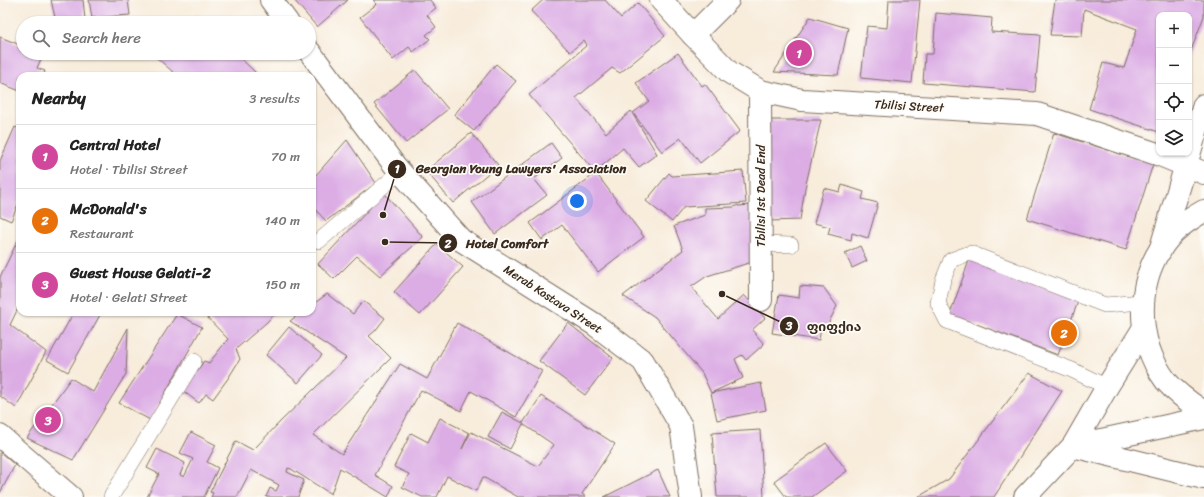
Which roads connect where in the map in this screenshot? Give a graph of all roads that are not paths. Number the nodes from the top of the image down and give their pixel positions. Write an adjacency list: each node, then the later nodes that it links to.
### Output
1 (271, 0): 4 (street)
2 (661, 0): 5 (street, Tbilisi Street)
3 (728, 0): 5 (street)
4 (283, 16)
5 (693, 35): 7 (street, Tbilisi Street)
6 (316, 59): 10 (street, Merab Kostava Street)
7 (760, 91): 9 (street, Tbilisi Street); 13 (street, Tbilisi 1st Dead End)
8 (1204, 105): 9 (street)
9 (1195, 169): 15 (street)
10 (400, 172): 12 (lane); 28 (street, Merab Kostava Street)
11 (1204, 211): 15 (street)
12 (319, 241)
13 (761, 244): 14 (lane); 16 (street, Tbilisi 1st Dead End)
14 (791, 245)
15 (1160, 251): 17 (street)
16 (761, 300)
17 (1142, 302): 18 (street); 20 (lane)
18 (1143, 329): 20 (street); 21 (street)
19 (194, 361): 27 (lane)
20 (1107, 387): 24 (street)
21 (1204, 412)
22 (1204, 418): 24 (street)
23 (0, 436): 26 (street)
24 (1073, 446): 25 (street); 29 (street)
25 (1204, 478)
26 (71, 497)
27 (111, 497)
28 (691, 497)
29 (1025, 497)

